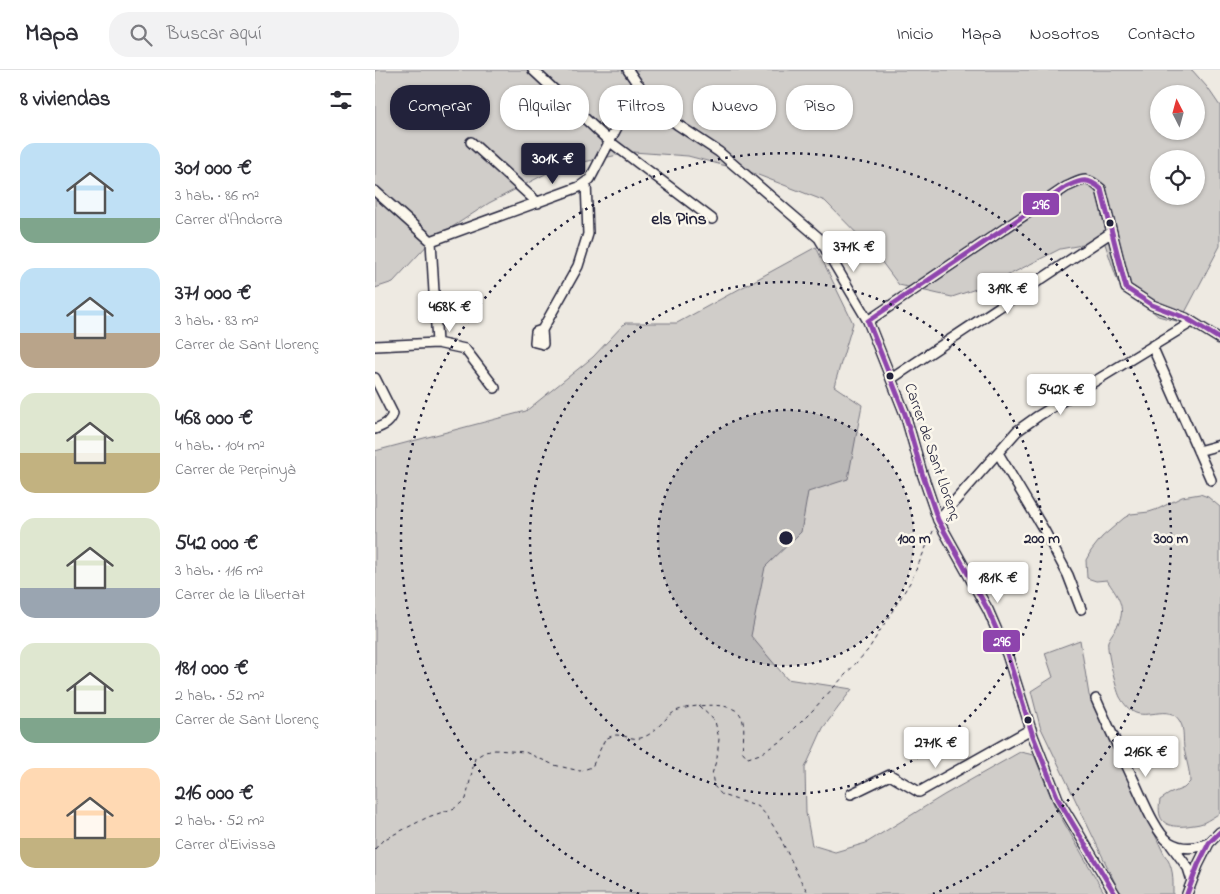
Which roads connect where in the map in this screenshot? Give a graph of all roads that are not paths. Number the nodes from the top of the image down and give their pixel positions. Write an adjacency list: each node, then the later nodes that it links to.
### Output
1 (533, 70): 6 (street)
2 (628, 70): 3 (street, Carrer de Sant Llorenç)
3 (639, 85)
4 (683, 129): 14 (street, Carrer de Sant Llorenç)
5 (615, 130): 6 (street)
6 (609, 141): 8 (street); 11 (street)
7 (471, 142): 10 (street)
8 (586, 182): 10 (street); 16 (street)
9 (375, 191): 13 (street)
10 (538, 203): 13 (street)
11 (712, 220)
12 (1112, 232): 14 (street); 15 (street); 22 (street)
13 (431, 241): 18 (street)
14 (868, 321): 22 (street, Carrer de Sant Llorenç)
15 (1192, 322): 17 (street); 20 (street)
16 (542, 330)
17 (1220, 339)
18 (437, 343): 19 (street); 23 (street)
19 (375, 346)
20 (1152, 346): 26 (street); 27 (street)
21 (375, 378): 24 (street)
22 (891, 378): 29 (street, Carrer de Sant Llorenç)
23 (495, 388)
24 (375, 429)
25 (1220, 445): 26 (street)
26 (1198, 451): 28 (street)
27 (998, 453): 29 (street); 30 (street)
28 (1211, 480)
29 (938, 520): 32 (street, Carrer de Sant Llorenç)
30 (1081, 609)
31 (1095, 700): 35 (street)
32 (1031, 729): 33 (street); 38 (street, Carrer de Sant Llorenç)
33 (851, 794)
34 (1220, 832): 36 (street)
35 (1168, 841): 36 (street); 37 (street)
36 (1209, 843): 37 (street)
37 (1192, 881): 39 (street)
38 (1115, 894)
39 (1187, 894)

